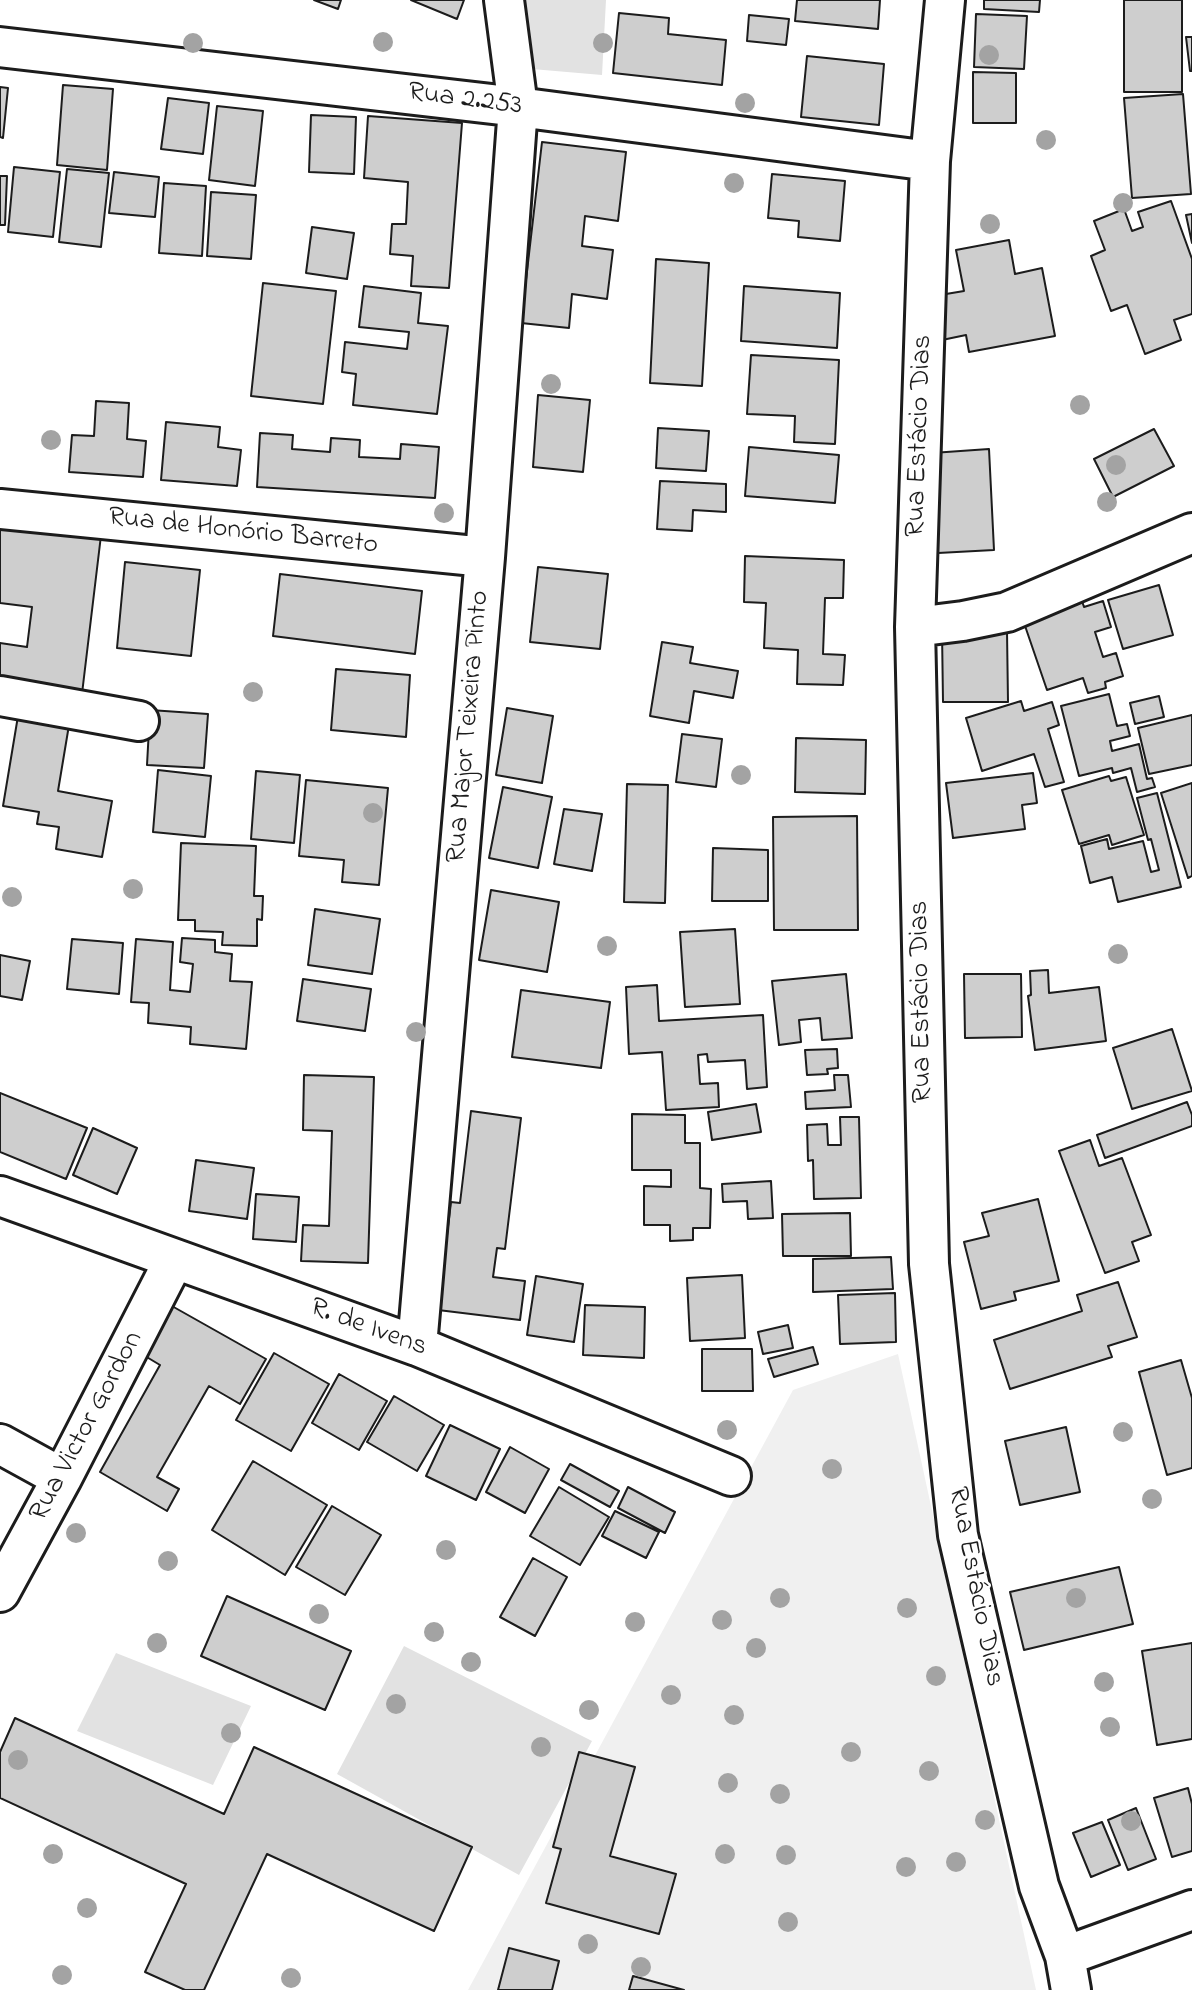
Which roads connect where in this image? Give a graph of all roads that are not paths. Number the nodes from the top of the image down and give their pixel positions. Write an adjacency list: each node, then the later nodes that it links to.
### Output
1 (504, 0): 4 (street, Rua Major Teixeira Pinto)
2 (946, 0): 5 (street, Rua Estácio Dias)
3 (0, 47): 4 (street, Rua 2.253)
4 (518, 107): 5 (street, Rua 2.253); 8 (street, Rua Major Teixeira Pinto)
5 (930, 161): 9 (street, Rua Estácio Dias)
6 (0, 509): 8 (street, Rua de Honório Barreto)
7 (1192, 533): 9 (street)
8 (485, 557): 14 (street, Rua Major Teixeira Pinto)
9 (915, 627): 20 (street, Rua Estácio Dias)
10 (0, 696): 11 (street)
11 (139, 720)
12 (0, 1196): 13 (street, R. de Ivens)
13 (174, 1260): 14 (street, R. de Ivens); 17 (street, Rua Victor Gordon)
14 (417, 1346): 16 (street, R. de Ivens)
15 (0, 1444): 17 (street)
16 (731, 1476)
17 (62, 1478): 18 (street, Rua Victor Gordon)
18 (0, 1592)
19 (1192, 1910): 20 (street)
20 (1068, 1973)

